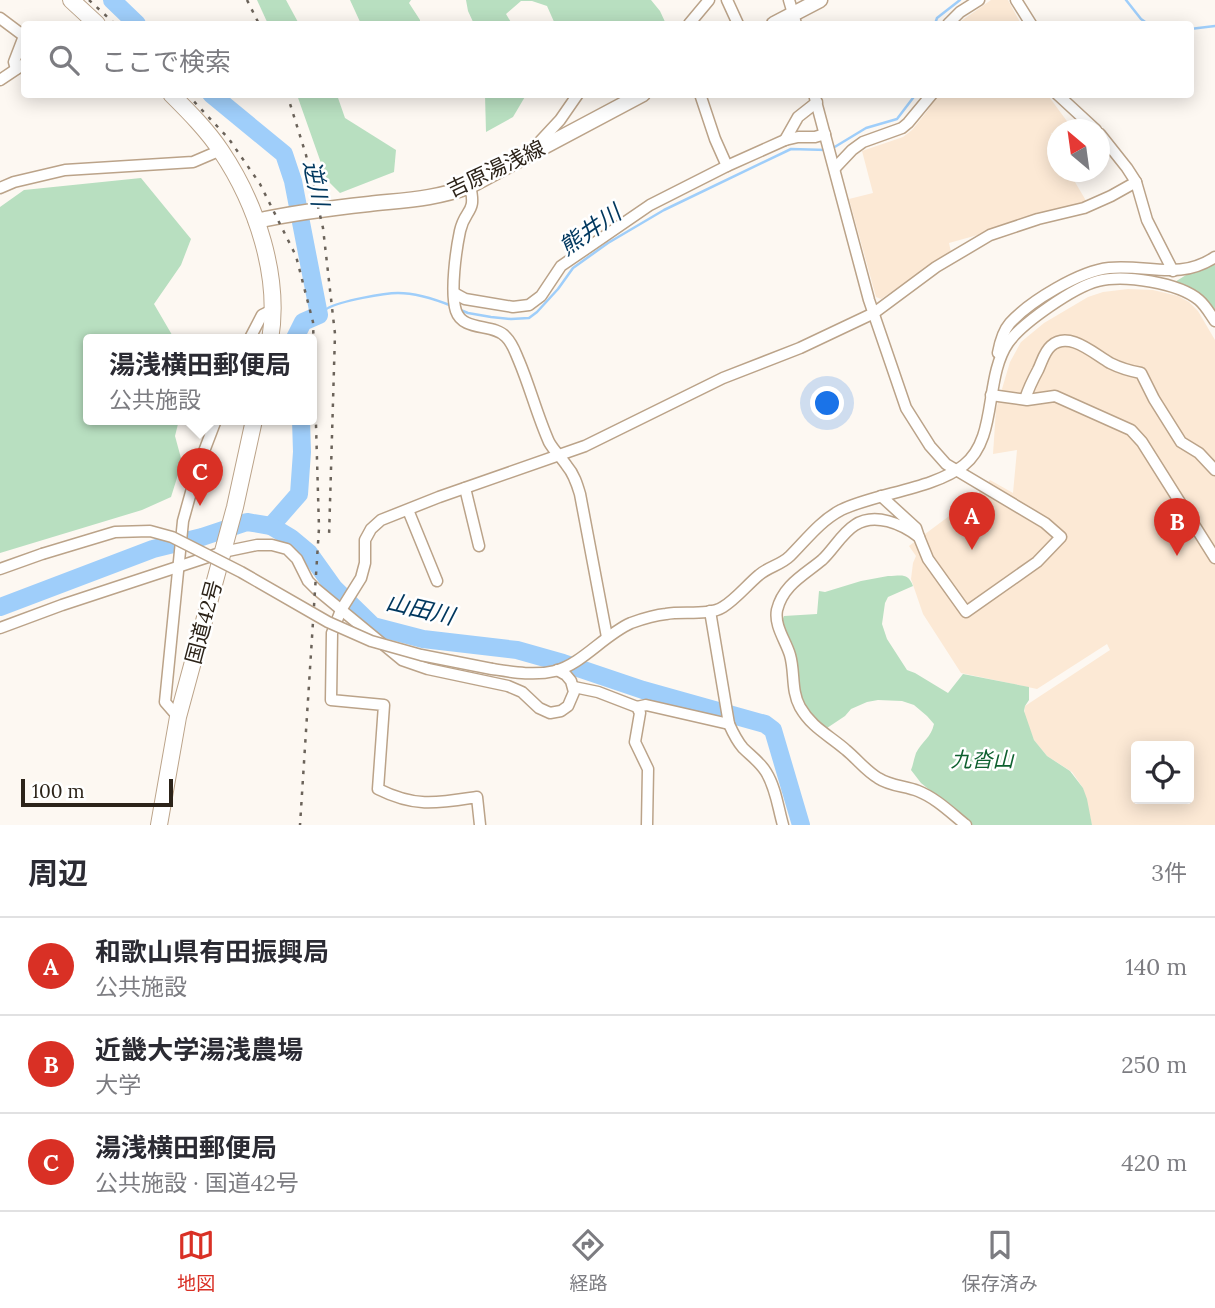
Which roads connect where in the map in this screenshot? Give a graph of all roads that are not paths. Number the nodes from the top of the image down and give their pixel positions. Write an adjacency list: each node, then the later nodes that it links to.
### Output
1 (71, 0): 9 (highway)
2 (709, 0): 10 (street)
3 (727, 0): 11 (street)
4 (820, 0): 7 (main road)
5 (979, 0): 12 (street)
6 (1016, 0): 13 (street)
7 (793, 13)
8 (0, 18): 14 (street)
9 (94, 21)
10 (692, 21)
11 (737, 21)
12 (951, 21)
13 (1029, 21)
14 (21, 34)
15 (21, 44): 16 (street)
16 (20, 66): 17 (street)
17 (0, 80)
18 (175, 98): 29 (highway)
19 (575, 98): 30 (street)
20 (636, 98): 30 (main road, 吉原湯浅線)
21 (701, 98): 32 (street)
22 (929, 98): 31 (street)
23 (1061, 98): 25 (street)
24 (816, 99): 26 (street); 27 (street)
25 (1084, 119)
26 (826, 137): 27 (street); 31 (street)
27 (785, 140): 32 (street)
28 (1110, 147): 33 (street)
29 (221, 150): 35 (street); 36 (highway)
30 (525, 157): 34 (main road, 吉原湯浅線)
31 (833, 163): 41 (street)
32 (727, 166): 39 (street)
33 (1136, 182): 38 (street); 41 (street)
34 (470, 186): 36 (main road, 吉原湯浅線); 39 (street)
35 (0, 188)
36 (256, 221): 40 (highway)
37 (1215, 257): 38 (street)
38 (1172, 271): 45 (street)
39 (454, 293): 50 (street)
40 (272, 310): 43 (street); 44 (highway)
41 (874, 313): 50 (street); 51 (street)
42 (1215, 321): 45 (street)
43 (252, 334)
44 (270, 334)
45 (996, 368): 46 (street)
46 (991, 395): 47 (street); 51 (street)
47 (1025, 400): 52 (street); 59 (street)
48 (214, 425): 60 (street)
49 (253, 425): 58 (highway, 国道42号)
50 (558, 456): 53 (street); 66 (street)
51 (957, 470): 54 (street); 56 (street)
52 (1215, 470)
53 (465, 488): 55 (street); 57 (street)
54 (881, 496): 56 (street); 64 (street)
55 (408, 510): 62 (street); 63 (street)
56 (919, 537): 76 (street)
57 (479, 546)
58 (224, 549): 60 (street); 63 (street); 70 (highway, 国道42号)
59 (1215, 558)
60 (179, 567): 65 (street); 70 (street)
61 (0, 569): 67 (street, bridge)
62 (437, 581)
63 (341, 610): 68 (street); 73 (street)
64 (710, 611): 66 (street); 71 (street)
65 (0, 628)
66 (607, 637): 67 (street)
67 (557, 670): 68 (street)
68 (574, 687): 69 (street)
69 (637, 707): 71 (street); 74 (street)
70 (178, 716): 72 (highway, 国道42号)
71 (729, 724): 75 (street)
72 (159, 825)
73 (480, 825)
74 (647, 825)
75 (783, 825)
76 (965, 825)

